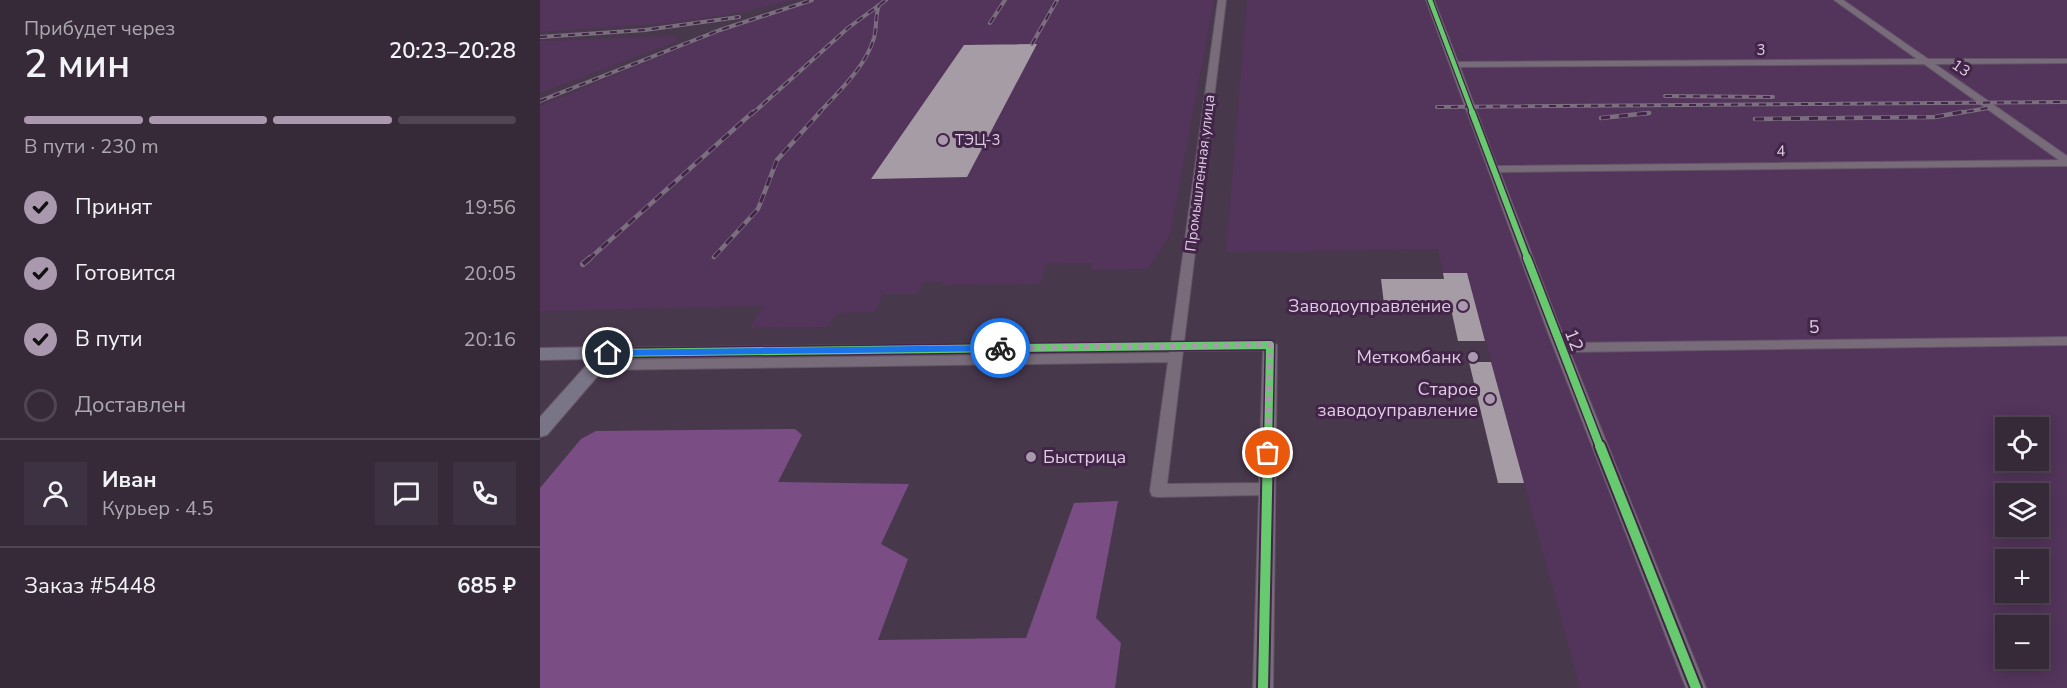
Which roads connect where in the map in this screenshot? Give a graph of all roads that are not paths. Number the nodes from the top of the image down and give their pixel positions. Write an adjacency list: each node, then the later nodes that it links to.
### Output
1 (1222, 0): 11 (street, Промышленная улица)
2 (1430, 0): 6 (street, 12)
3 (1838, 0): 5 (street, 13)
4 (2067, 61): 5 (street, 3)
5 (1926, 62): 6 (street, 3); 7 (street, 13)
6 (1455, 65): 8 (street, 12)
7 (2067, 162): 8 (street, 4)
8 (1494, 169): 10 (street, 12)
9 (2067, 341): 10 (street, 5)
10 (1561, 348): 18 (street, 12)
11 (1177, 351): 13 (street); 16 (street); 16 (street, Промышленная улица)
12 (540, 354): 13 (main road)
13 (602, 359): 14 (main road); 15 (main road)
14 (540, 366)
15 (540, 430)
16 (1267, 489): 17 (street)
17 (1263, 688)
18 (1696, 688)

